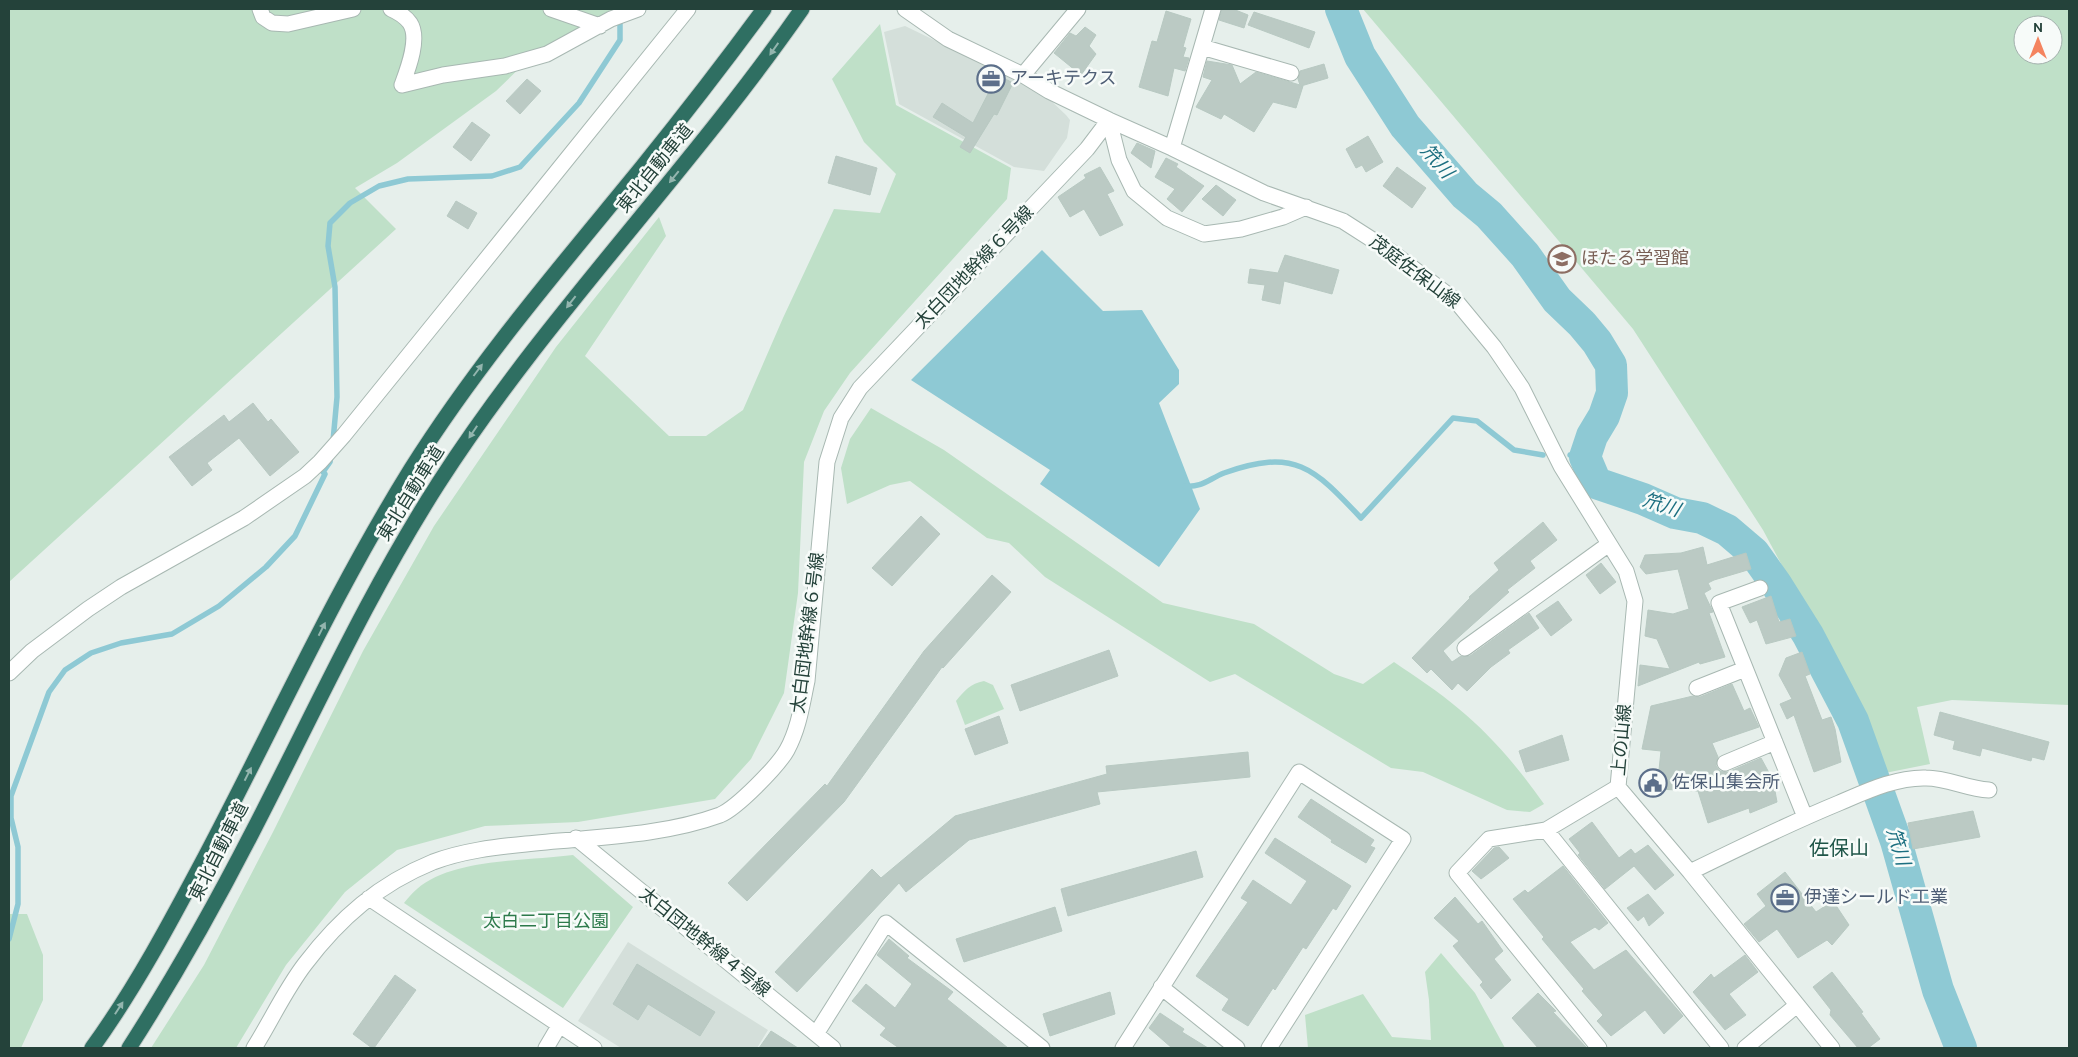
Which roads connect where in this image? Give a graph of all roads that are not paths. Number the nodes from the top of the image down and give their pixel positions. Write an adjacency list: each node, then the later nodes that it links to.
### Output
1 (260, 9): 2 (street)
2 (354, 9)
3 (390, 9): 12 (street)
4 (551, 9): 12 (street)
5 (688, 9): 24 (street)
6 (764, 9): 39 (highway, 東北自動車道, one-way to 6)
7 (802, 9): 40 (highway, 東北自動車道, one-way to 40)
8 (907, 9): 15 (street, 茂庭佐保山線)
9 (1078, 9): 15 (street)
10 (1213, 9): 13 (street)
11 (634, 10): 12 (street)
12 (606, 22)
13 (1202, 47): 14 (street); 17 (street)
14 (1291, 73)
15 (1023, 75): 16 (street, 茂庭佐保山線)
16 (1109, 120): 17 (street, 茂庭佐保山線); 18 (street); 32 (street, 太白団地幹線６号線)
17 (1172, 148): 18 (street, 茂庭佐保山線)
18 (1306, 207): 19 (street, 茂庭佐保山線)
19 (1562, 466): 20 (street, 上の山線)
20 (1609, 544): 22 (street); 28 (street, 上の山線)
21 (1760, 588): 23 (street)
22 (1465, 648)
23 (1745, 669): 25 (street); 26 (street)
24 (9, 673)
25 (1697, 688)
26 (1776, 742): 27 (street); 30 (street)
27 (1725, 763)
28 (1618, 787): 31 (street); 33 (street, 上の山線)
29 (1989, 790): 30 (street)
30 (1805, 817): 33 (street)
31 (1546, 830): 49 (street); 50 (street)
32 (576, 838): 34 (street, 太白団地幹線６号線); 38 (street, 太白団地幹線４号線)
33 (1690, 872): 36 (street, 上の山線)
34 (369, 898): 37 (street); 41 (street, 太白団地幹線６号線)
35 (1161, 987): 46 (street); 47 (street); 48 (street)
36 (1797, 1006): 51 (street); 52 (street, 上の山線)
37 (560, 1026): 42 (street); 43 (street)
38 (816, 1034): 44 (street, 太白団地幹線４号線); 45 (street)
39 (92, 1048)
40 (129, 1048)
41 (254, 1048)
42 (546, 1048)
43 (594, 1048)
44 (833, 1048)
45 (1042, 1048)
46 (1122, 1048)
47 (1237, 1048)
48 (1269, 1048)
49 (1599, 1048)
50 (1721, 1048)
51 (1745, 1048)
52 (1832, 1048)

